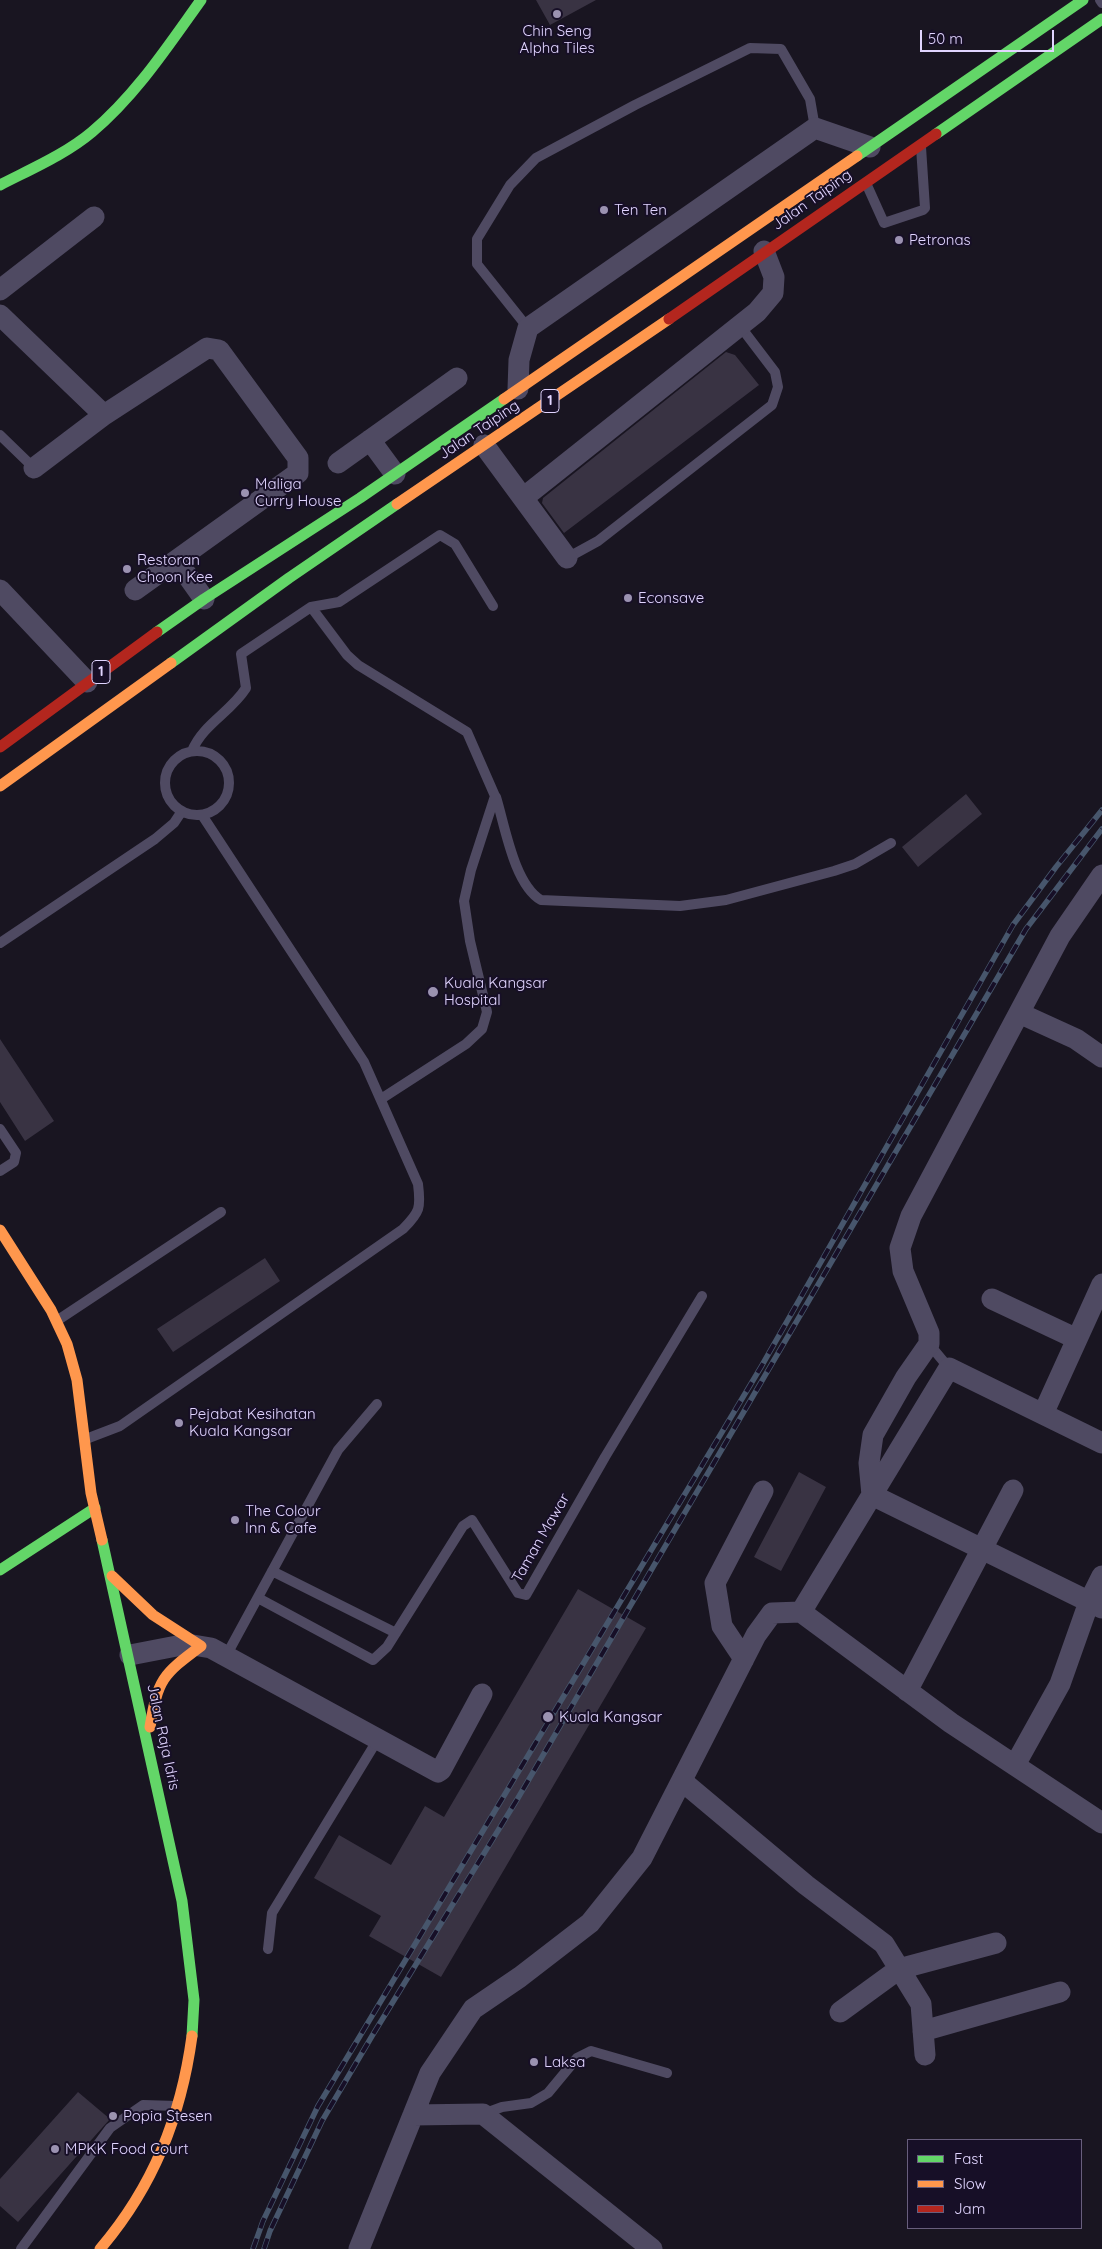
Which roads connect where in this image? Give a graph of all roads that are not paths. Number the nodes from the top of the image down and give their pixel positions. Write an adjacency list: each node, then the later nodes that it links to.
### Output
1 (201, 0): 10 (main road)
2 (1083, 0): 8 (main road, Jalan Taiping / 1)
3 (1100, 0): 4 (lane)
4 (1102, 3)
5 (1102, 19): 7 (main road, Jalan Taiping / 1)
6 (815, 128): 8 (street); 16 (street); 16 (lane)
7 (921, 143): 9 (main road, Jalan Taiping / 1); 9 (lane)
8 (870, 147): 18 (main road, Jalan Taiping / 1)
9 (865, 181): 12 (main road, Jalan Taiping / 1)
10 (0, 185)
11 (94, 217): 13 (street)
12 (764, 251): 15 (street); 22 (main road, Jalan Taiping / 1)
13 (0, 290)
14 (0, 315): 19 (street)
15 (740, 326): 26 (street); 27 (lane)
16 (528, 328): 18 (street)
17 (457, 378): 21 (street)
18 (518, 389): 25 (main road, Jalan Taiping / 1)
19 (104, 415): 24 (street); 28 (street)
20 (0, 436): 24 (lane)
21 (370, 440): 23 (street); 25 (street)
22 (484, 445): 26 (street); 29 (main road, Jalan Taiping / 1)
23 (338, 463)
24 (34, 468)
25 (395, 474): 33 (main road, Jalan Taiping / 1)
26 (523, 498): 27 (street)
27 (567, 558)
28 (177, 561): 31 (street); 33 (street)
29 (289, 578): 32 (main road); 39 (main road, Jalan Taiping / 1)
30 (0, 590): 36 (street)
31 (136, 590)
32 (244, 595)
33 (212, 600): 36 (main road, Jalan Taiping / 1)
34 (493, 606): 35 (lane)
35 (311, 607): 38 (lane); 40 (lane)
36 (87, 682): 37 (main road, Jalan Taiping / 1)
37 (0, 747)
38 (192, 751): 41 (lane); 42 (lane)
39 (0, 786)
40 (495, 796): 43 (lane); 48 (lane)
41 (182, 811): 42 (lane); 45 (lane)
42 (202, 815): 48 (lane)
43 (891, 843)
44 (1102, 875): 46 (street)
45 (0, 943)
46 (1019, 1012): 47 (street); 59 (street)
47 (1102, 1056)
48 (381, 1099): 63 (lane)
49 (0, 1129): 50 (lane)
50 (0, 1171)
51 (221, 1212): 57 (lane)
52 (0, 1230): 53 (main road, Jalan Raja Idris)
53 (4, 1245): 57 (main road, Jalan Raja Idris)
54 (1102, 1284): 58 (street)
55 (702, 1296): 77 (lane, Taman Mawar)
56 (992, 1299): 58 (street)
57 (57, 1321): 63 (main road, Jalan Raja Idris)
58 (1077, 1339): 62 (street)
59 (929, 1344): 60 (lane); 67 (street)
60 (949, 1368): 62 (street); 67 (street)
61 (378, 1404): 71 (lane)
62 (1043, 1414): 64 (street)
63 (85, 1440): 68 (main road, Jalan Raja Idris)
64 (1102, 1443)
65 (1014, 1490): 69 (street)
66 (763, 1491): 81 (street)
67 (872, 1496): 69 (street); 76 (street)
68 (94, 1508): 70 (main road); 72 (main road, Jalan Raja Idris)
69 (982, 1550): 75 (street); 82 (street)
70 (0, 1570)
71 (272, 1570): 74 (lane); 77 (lane)
72 (111, 1575): 78 (main road); 79 (main road, Jalan Raja Idris)
73 (1102, 1576): 75 (street)
74 (258, 1598): 77 (lane, Taman Mawar); 80 (lane)
75 (1096, 1605): 86 (street)
76 (801, 1612): 81 (street); 82 (street)
77 (396, 1633)
78 (201, 1646): 79 (street); 80 (street); 84 (main road)
79 (130, 1655): 84 (main road, Jalan Raja Idris)
80 (226, 1656): 85 (street)
81 (744, 1659): 87 (street)
82 (908, 1691): 86 (street)
83 (482, 1694): 85 (street)
84 (148, 1738): 97 (main road, Jalan Raja Idris)
85 (378, 1739): 90 (lane)
86 (1015, 1765): 88 (street)
87 (682, 1781): 91 (street); 99 (street)
88 (1102, 1823)
89 (996, 1944): 91 (street)
90 (268, 1949)
91 (899, 1969): 93 (street); 94 (street)
92 (1060, 1992): 94 (street)
93 (840, 2012)
94 (923, 2031): 95 (street)
95 (925, 2055)
96 (667, 2073): 98 (lane)
97 (178, 2106): 100 (lane); 101 (main road, Jalan Raja Idris)
98 (483, 2114): 99 (street); 103 (street)
99 (413, 2115): 102 (street)
100 (21, 2249)
101 (100, 2249)
102 (359, 2249)
103 (652, 2249)

